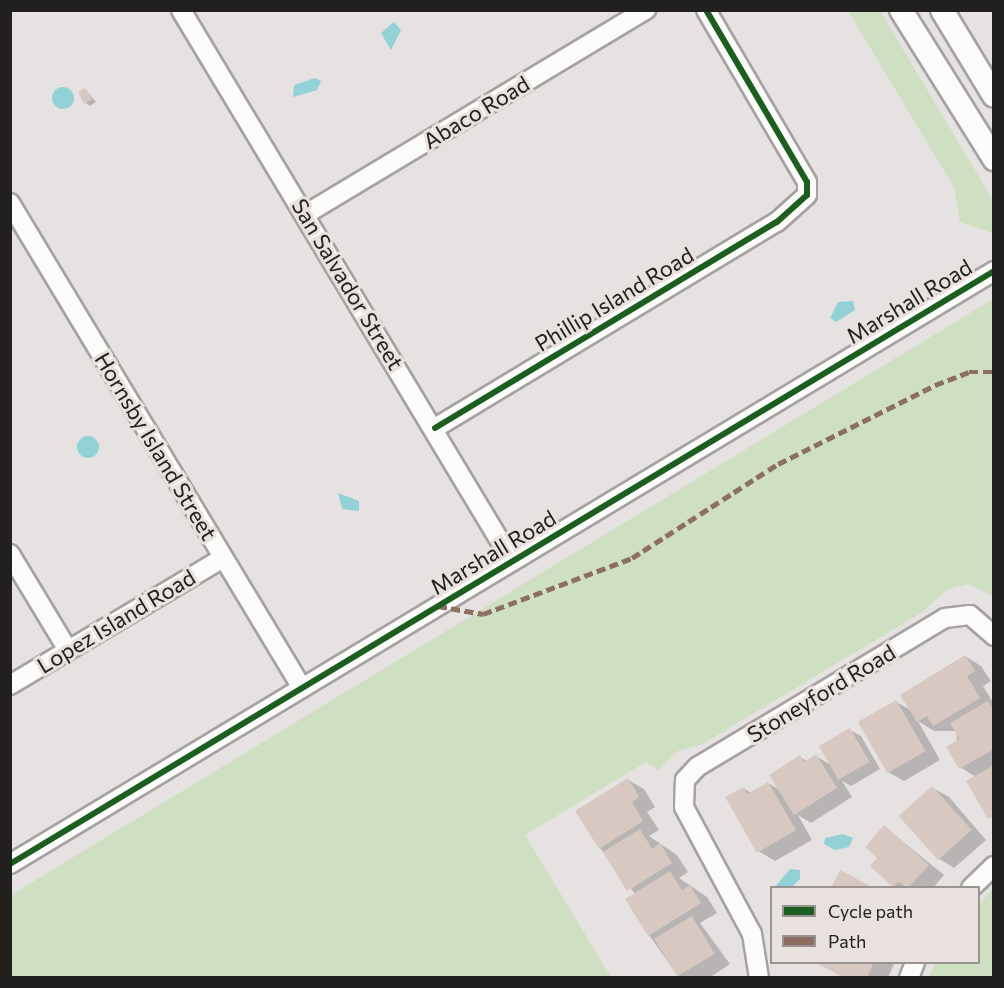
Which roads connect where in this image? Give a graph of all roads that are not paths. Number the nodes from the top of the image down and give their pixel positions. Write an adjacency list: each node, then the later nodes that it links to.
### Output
1 (181, 10): 9 (street, San Salvador Street)
2 (646, 10): 9 (street, Abaco Road)
3 (706, 10): 11 (street, Phillip Island Road)
4 (901, 10): 7 (street)
5 (942, 10): 6 (street)
6 (993, 96)
7 (993, 159)
8 (10, 203): 13 (street, Hornsby Island Street)
9 (306, 214): 11 (street, San Salvador Street)
10 (993, 271): 14 (street, Marshall Road)
11 (435, 428): 14 (street, San Salvador Street)
12 (10, 554): 16 (street)
13 (223, 558): 16 (street, Lopez Island Road); 18 (street, Hornsby Island Street)
14 (512, 561): 18 (street, Marshall Road)
15 (993, 636): 23 (street, Stoneyford Road)
16 (68, 650): 17 (street, Lopez Island Road)
17 (10, 685)
18 (302, 688): 19 (street, Marshall Road)
19 (10, 864)
20 (993, 866): 21 (street)
21 (973, 886)
22 (915, 964): 24 (street)
23 (759, 978)
24 (909, 978)

